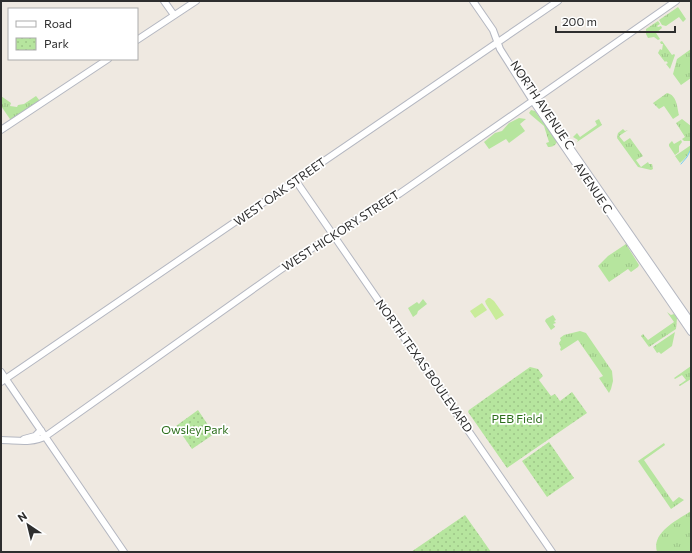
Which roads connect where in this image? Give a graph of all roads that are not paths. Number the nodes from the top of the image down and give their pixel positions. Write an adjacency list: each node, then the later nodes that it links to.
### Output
1 (164, 1): 6 (main road)
2 (196, 1): 6 (main road)
3 (473, 1): 8 (main road, NORTH AVENUE C)
4 (558, 1): 8 (main road, WEST OAK STREET)
5 (676, 1): 10 (main road, WEST HICKORY STREET)
6 (174, 16): 7 (main road)
7 (138, 39)
8 (498, 42): 10 (main road, NORTH AVENUE C); 12 (main road, WEST OAK STREET)
9 (106, 60): 11 (main road)
10 (535, 100): 13 (main road, NORTH AVENUE C); 14 (main road, WEST HICKORY STREET); 16 (main road, AVENUE C)
11 (1, 130)
12 (296, 181): 14 (main road, NORTH TEXAS BOULEVARD); 18 (main road, WEST OAK STREET)
13 (612, 207): 15 (main road, AVENUE C)
14 (333, 234): 20 (main road, WEST HICKORY STREET); 24 (main road, NORTH TEXAS BOULEVARD)
15 (691, 322)
16 (691, 332)
17 (1, 372): 18 (main road)
18 (3, 380): 19 (main road)
19 (41, 430): 20 (main road); 22 (main road)
20 (46, 436): 22 (main road, WEST HICKORY STREET); 23 (main road)
21 (1, 440): 22 (main road, WEST HICKORY STREET)
22 (21, 440)
23 (124, 552)
24 (552, 552)

